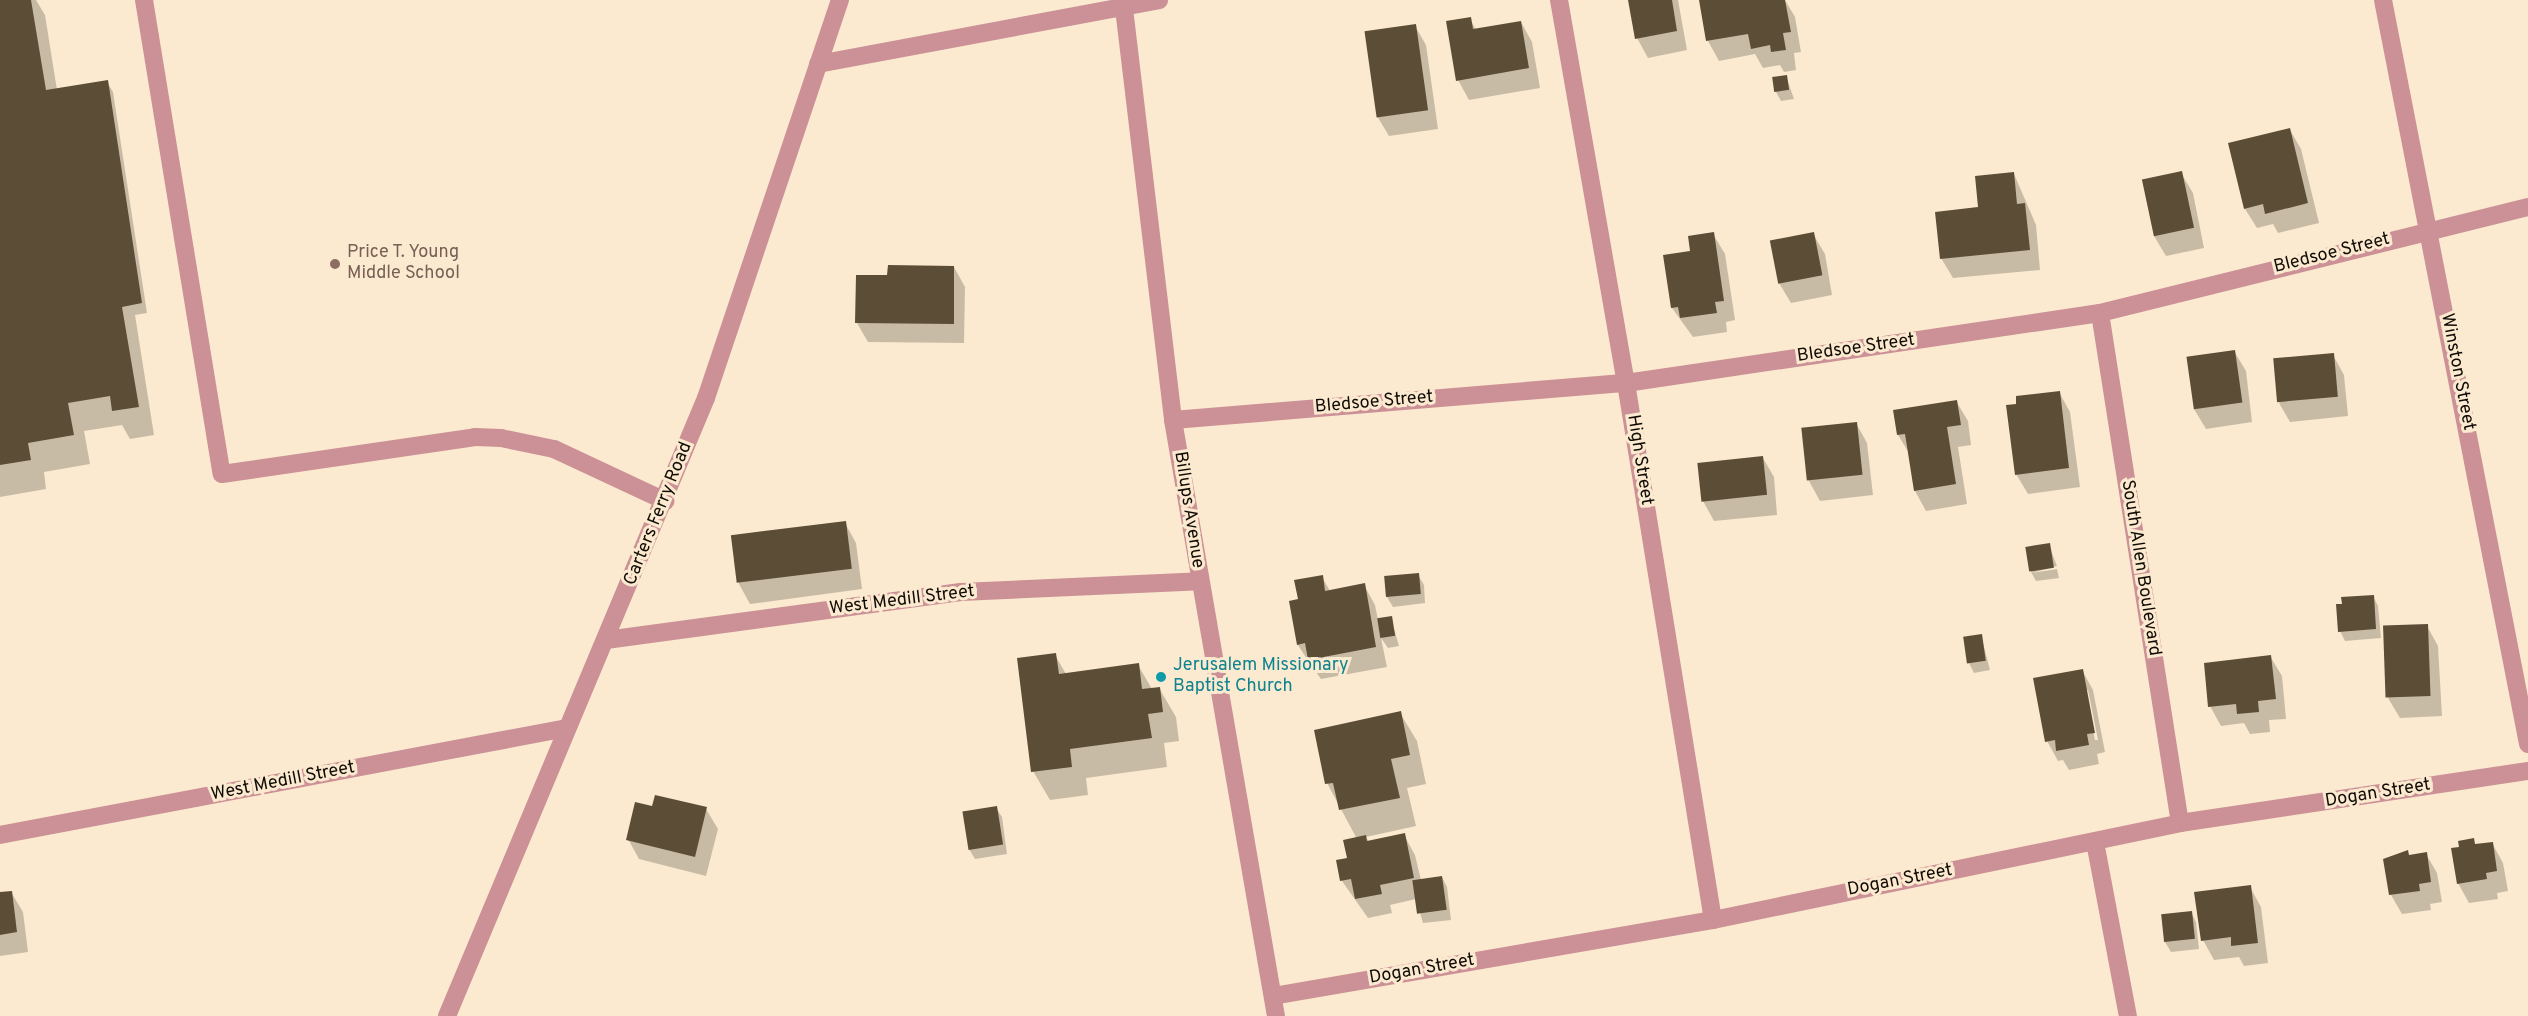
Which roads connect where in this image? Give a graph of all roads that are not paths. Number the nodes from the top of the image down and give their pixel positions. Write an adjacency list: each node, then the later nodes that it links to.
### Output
1 (144, 0): 13 (street)
2 (840, 0): 7 (street, Carters Ferry Road)
3 (1159, 0): 6 (street)
4 (1559, 0): 11 (street, High Street)
5 (2383, 0): 9 (street, Winston Street)
6 (1124, 3): 7 (street); 12 (street, Billups Avenue)
7 (818, 64): 13 (street, Carters Ferry Road)
8 (2528, 207): 9 (street, Bledsoe Street)
9 (2430, 228): 10 (street, Bledsoe Street); 17 (street, Winston Street)
10 (2100, 313): 11 (street, Bledsoe Street); 19 (street, South Allen Boulevard)
11 (1626, 382): 12 (street, Bledsoe Street); 22 (street, High Street)
12 (1173, 420): 14 (street, Billups Avenue)
13 (665, 501): 15 (street, Carters Ferry Road)
14 (1200, 581): 15 (street, West Medill Street); 23 (street, Billups Avenue)
15 (606, 640): 16 (street, Carters Ferry Road)
16 (567, 728): 20 (street, West Medill Street); 24 (street, Carters Ferry Road)
17 (2528, 744)
18 (2528, 771): 19 (street, Dogan Street)
19 (2180, 823): 21 (street, Dogan Street)
20 (0, 835)
21 (2095, 842): 22 (street, Dogan Street); 26 (street)
22 (1713, 920): 23 (street, Dogan Street)
23 (1273, 996): 25 (street, Billups Avenue)
24 (447, 1016)
25 (1276, 1016)
26 (2128, 1016)

